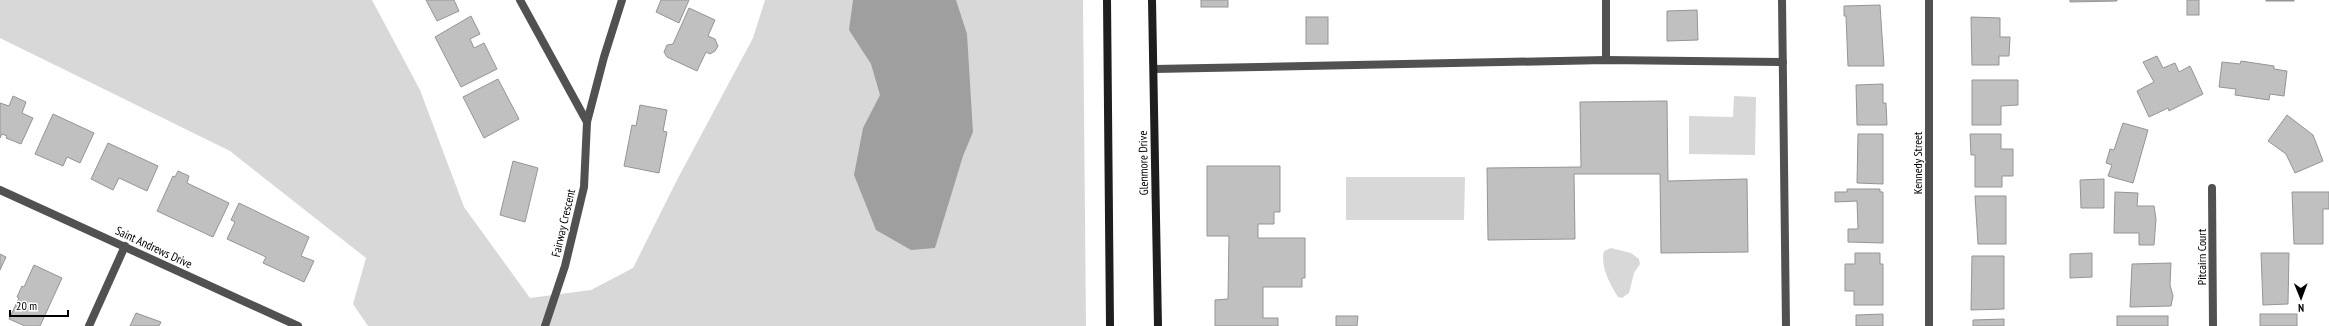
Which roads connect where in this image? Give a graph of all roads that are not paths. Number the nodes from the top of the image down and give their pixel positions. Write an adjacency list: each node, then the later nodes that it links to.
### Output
1 (520, 0): 11 (street)
2 (622, 0): 11 (street, Fairway Crescent)
3 (1107, 0): 18 (main road)
4 (1152, 0): 10 (main road, Glenmore Drive)
5 (1606, 0): 8 (street)
6 (1782, 0): 9 (street)
7 (1929, 0): 21 (street, Kennedy Street)
8 (1606, 60): 9 (street); 10 (street)
9 (1783, 62): 20 (street)
10 (1154, 69): 19 (main road, Glenmore Drive)
11 (587, 122): 17 (street, Fairway Crescent)
12 (2212, 188): 22 (street, Pitcairn Court)
13 (0, 190): 14 (street, Saint Andrews Drive)
14 (125, 246): 15 (street); 16 (street, Saint Andrews Drive)
15 (89, 326)
16 (298, 326)
17 (545, 326)
18 (1110, 326)
19 (1158, 326)
20 (1786, 326)
21 (1930, 326)
22 (2213, 326)

